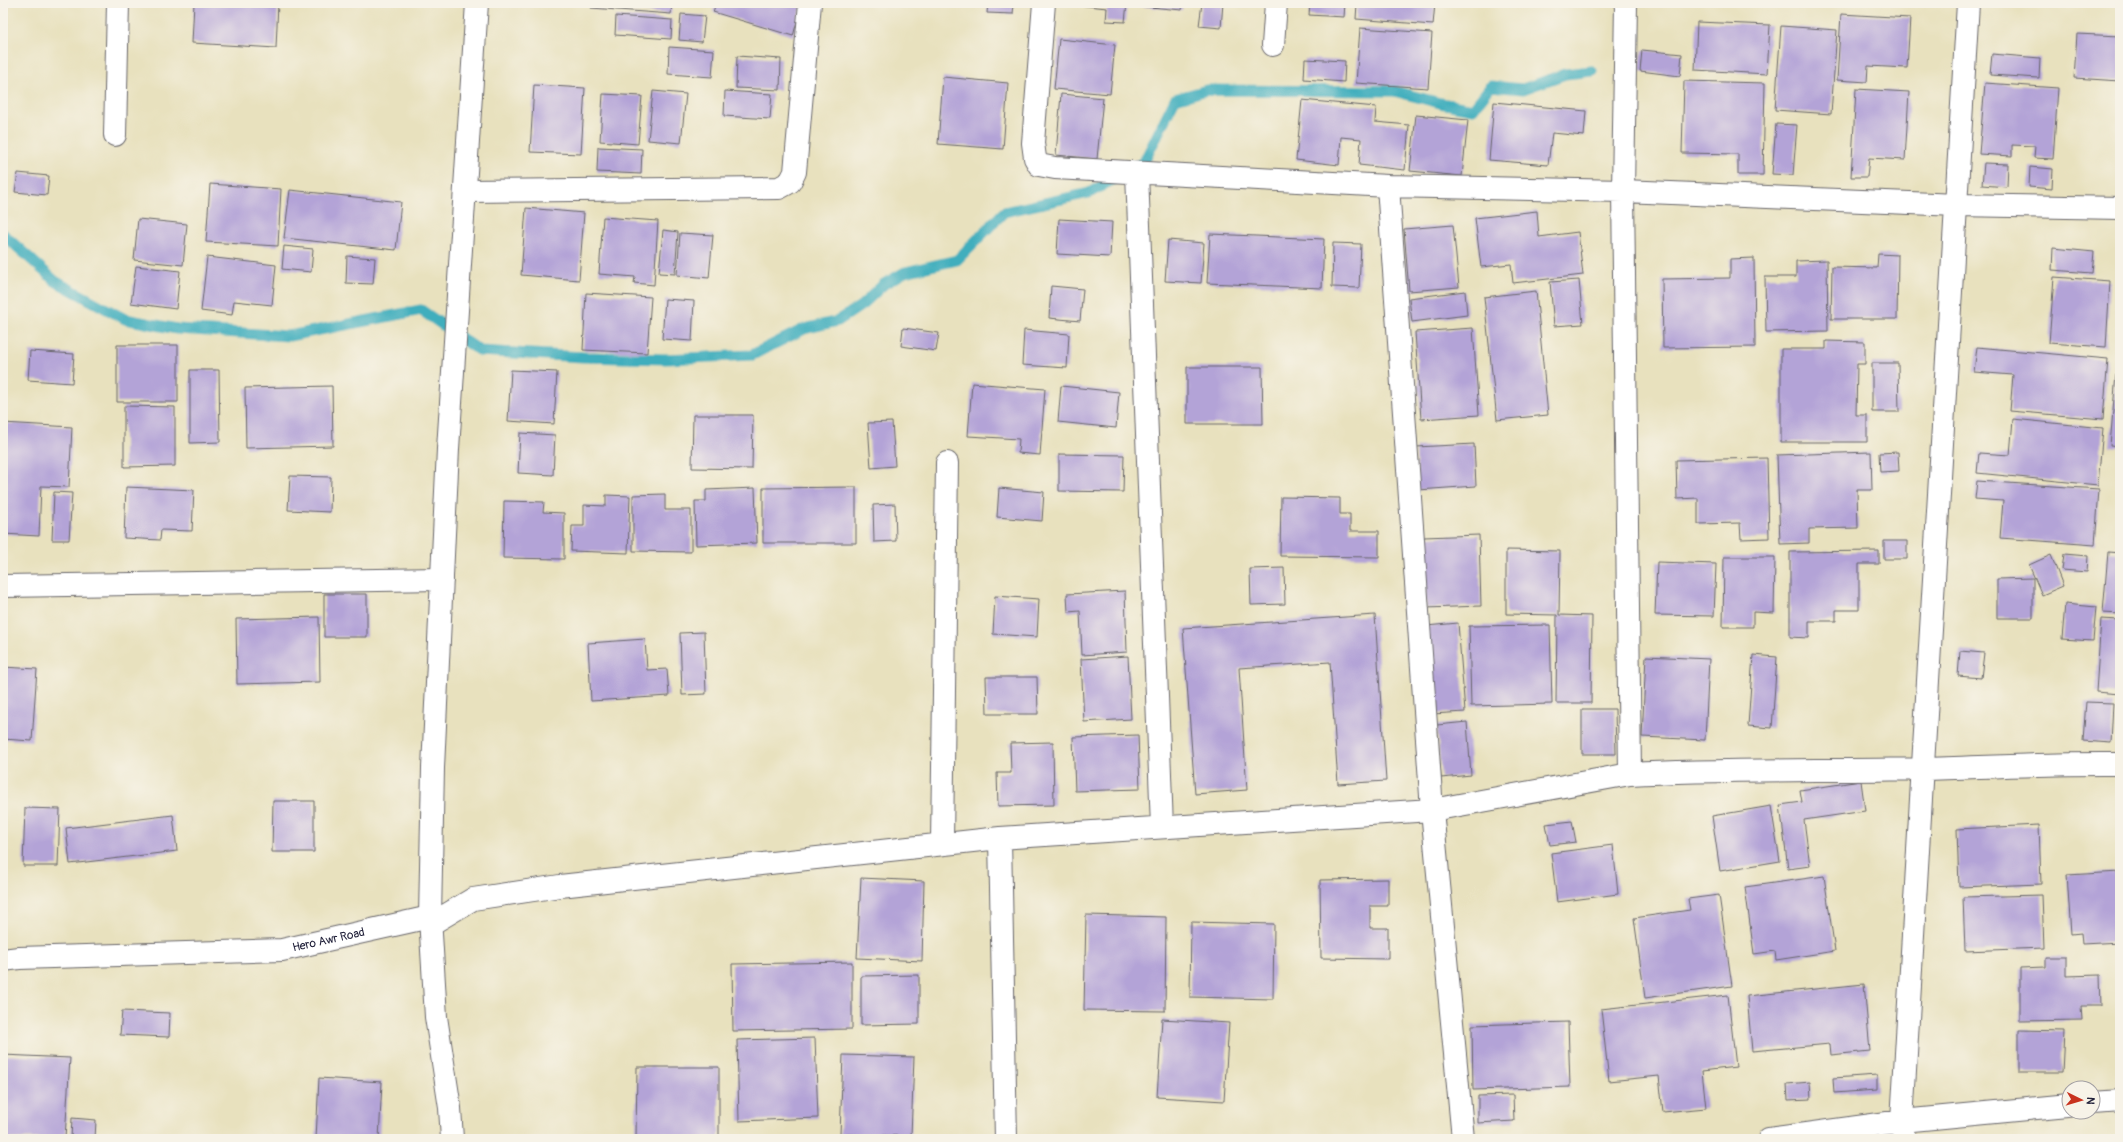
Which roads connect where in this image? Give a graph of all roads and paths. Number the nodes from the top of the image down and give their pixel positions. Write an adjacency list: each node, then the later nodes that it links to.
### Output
1 (118, 3): 9 (street)
2 (477, 3): 12 (street)
3 (810, 3): 12 (street)
4 (1044, 3): 10 (street)
5 (1276, 3): 8 (street)
6 (1626, 3): 13 (street)
7 (1968, 3): 14 (street)
8 (1273, 45)
9 (115, 135)
10 (1137, 173): 11 (street); 23 (street)
11 (1388, 186): 13 (street); 22 (street)
12 (465, 190): 17 (street)
13 (1623, 191): 14 (street); 21 (street)
14 (1957, 205): 15 (street); 20 (street)
15 (2120, 208)
16 (947, 463): 25 (street)
17 (442, 579): 18 (street); 26 (street)
18 (3, 586)
19 (2120, 764): 20 (street, Hero Awr Road)
20 (1923, 769): 21 (street, Hero Awr Road); 31 (street)
21 (1630, 774): 22 (street, Hero Awr Road)
22 (1432, 810): 23 (street, Hero Awr Road); 34 (street)
23 (1162, 827): 24 (street, Hero Awr Road)
24 (1000, 838): 25 (street, Hero Awr Road); 33 (street)
25 (942, 844): 26 (street, Hero Awr Road)
26 (431, 921): 27 (street, Hero Awr Road); 32 (street)
27 (3, 960)
28 (2120, 1100): 29 (street)
29 (2101, 1101)
30 (2061, 1106): 31 (street)
31 (1903, 1130): 35 (street)
32 (452, 1139)
33 (1006, 1139)
34 (1463, 1139)
35 (1769, 1139)

